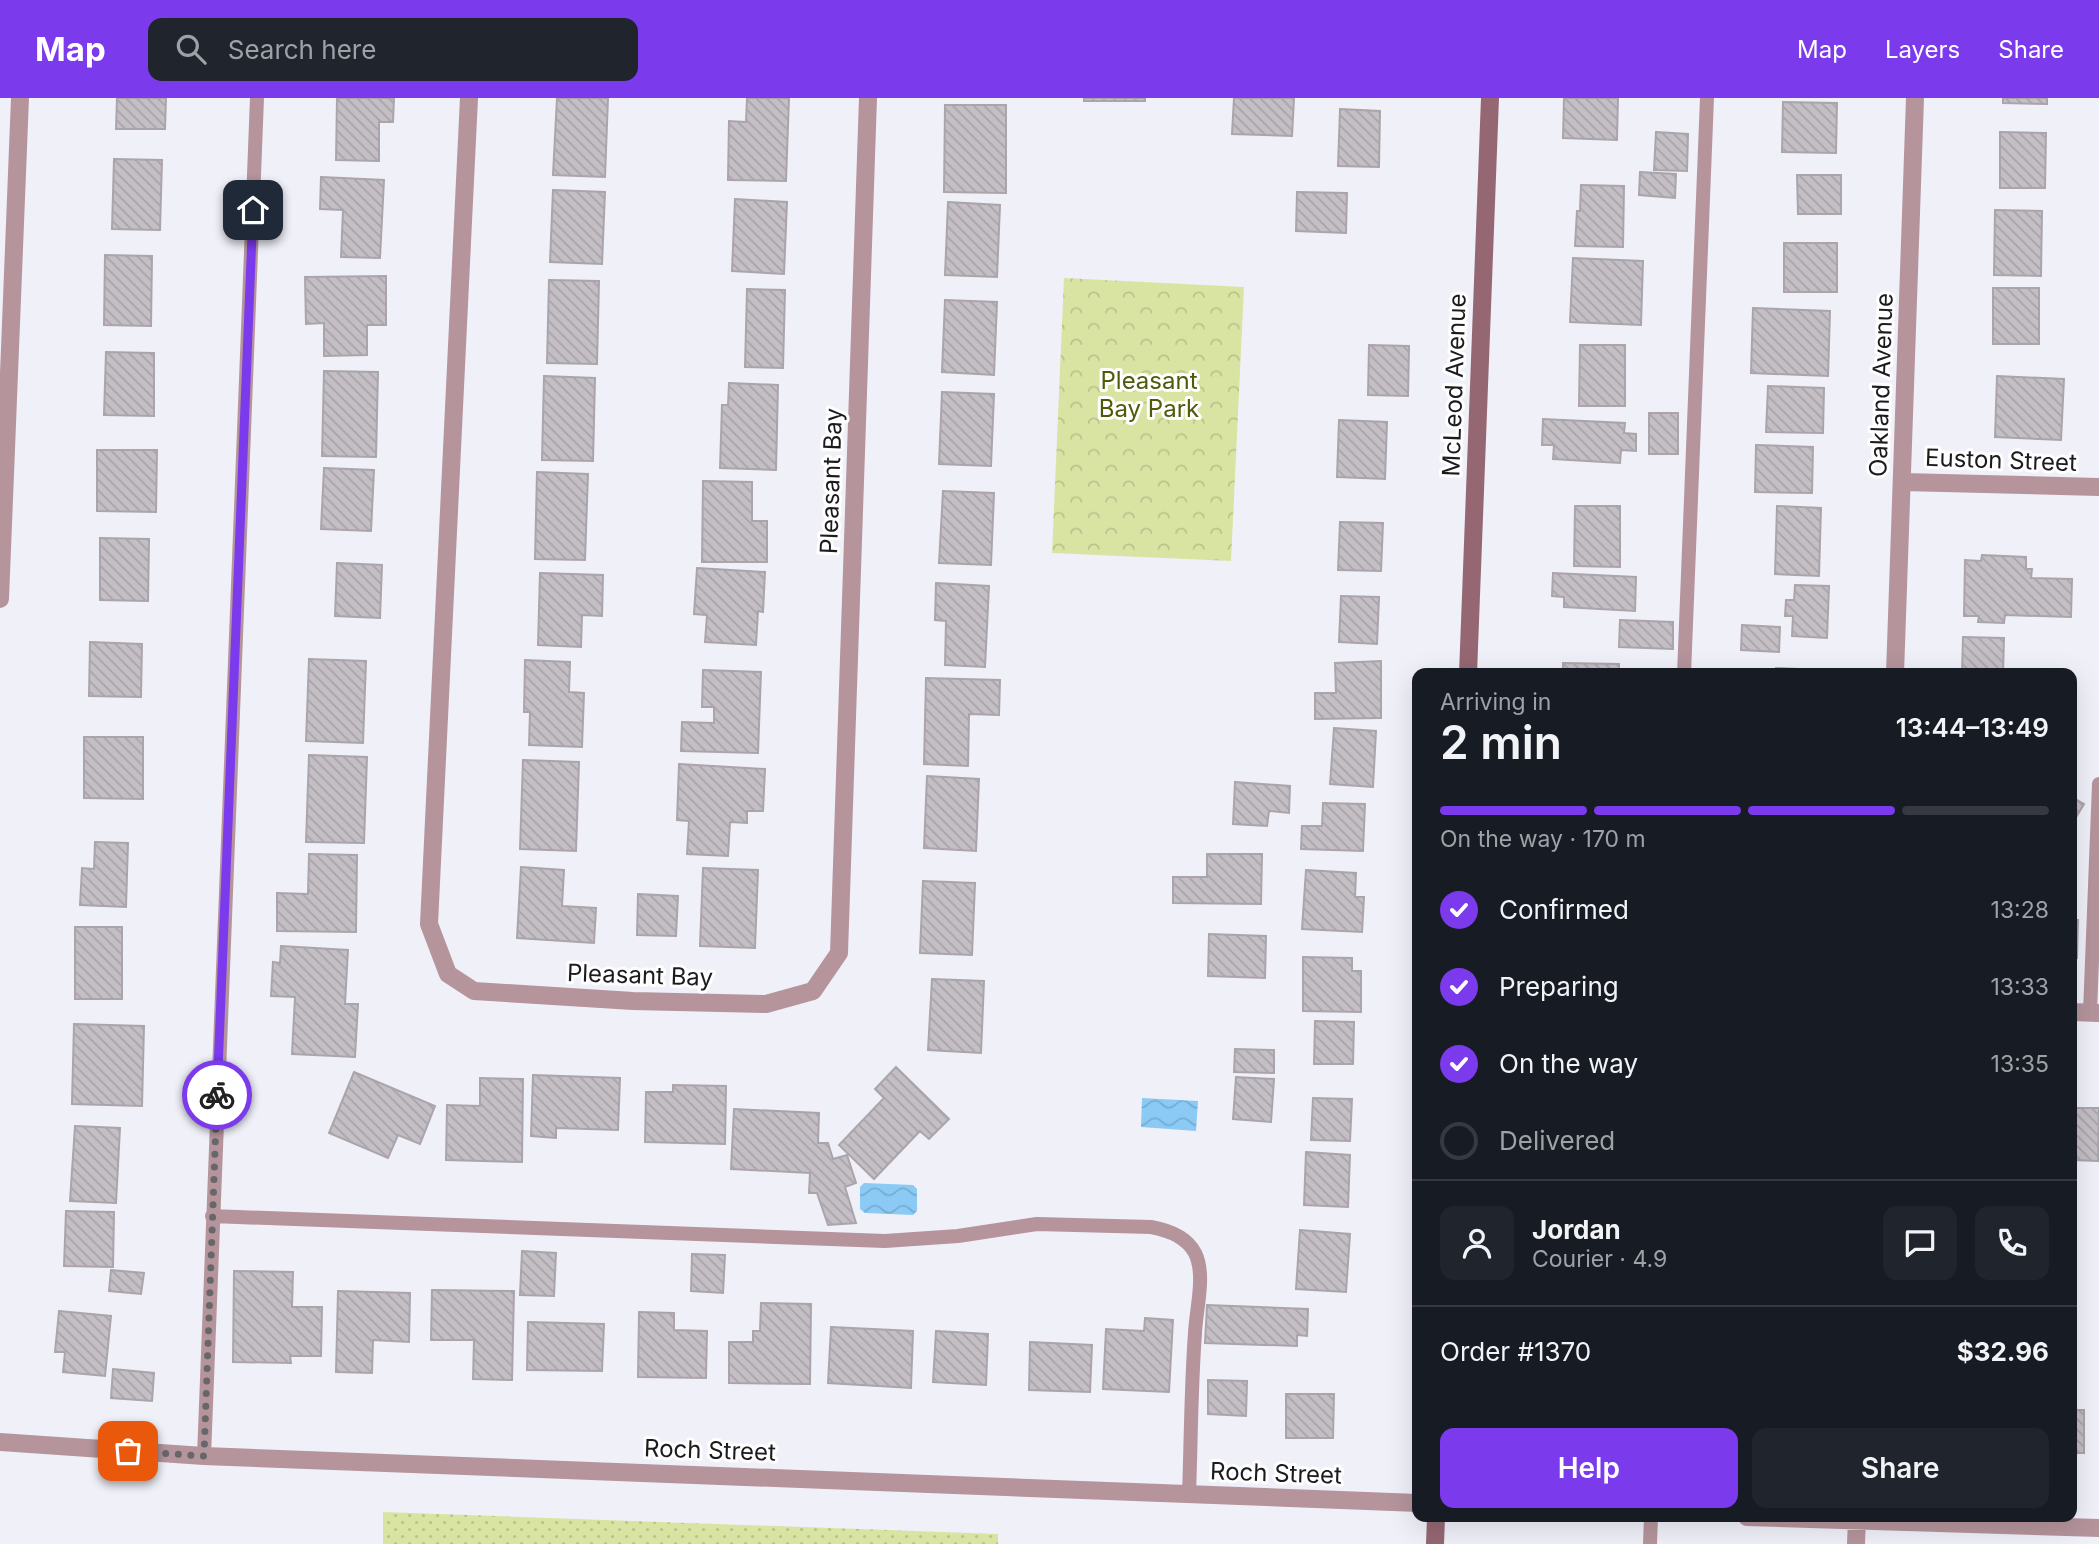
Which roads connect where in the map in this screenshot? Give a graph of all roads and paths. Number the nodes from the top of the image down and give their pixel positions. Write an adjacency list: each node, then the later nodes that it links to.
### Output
1 (20, 98): 10 (street)
2 (257, 98): 16 (lane)
3 (469, 98): 4 (street, Pleasant Bay)
4 (869, 98)
5 (1490, 98): 11 (street, McLeod Avenue)
6 (1707, 98): 12 (lane)
7 (1915, 98): 8 (street, Oakland Avenue)
8 (1903, 482): 9 (street, Euston Street); 13 (street, Oakland Avenue)
9 (2099, 487)
10 (0, 599)
11 (1468, 668)
12 (1684, 668)
13 (1895, 668)
14 (2099, 784): 15 (lane)
15 (2087, 1012)
16 (212, 1216): 18 (lane); 19 (lane)
17 (0, 1442): 18 (street, Roch Street)
18 (204, 1456): 19 (street, Roch Street)
19 (1189, 1494): 20 (street, Roch Street)
20 (1412, 1503)
21 (1436, 1522): 26 (street)
22 (1651, 1522): 27 (lane)
23 (1857, 1522): 28 (street)
24 (1918, 1522): 25 (street)
25 (2099, 1528)
26 (1435, 1544)
27 (1650, 1544)
28 (1856, 1544)

